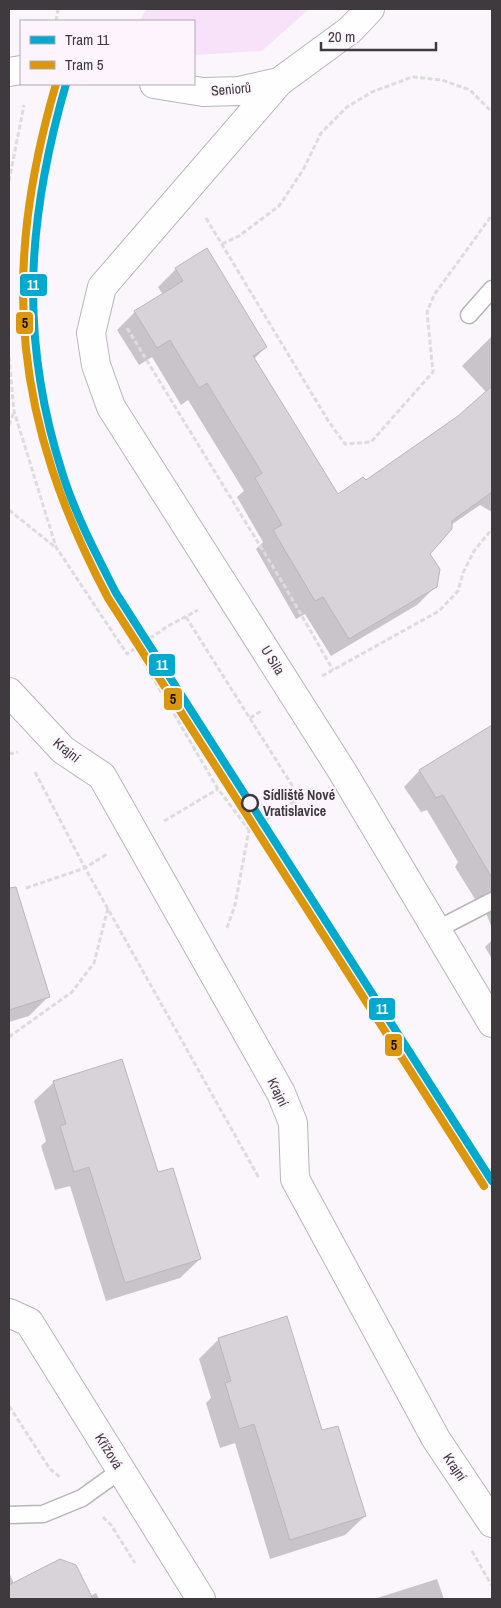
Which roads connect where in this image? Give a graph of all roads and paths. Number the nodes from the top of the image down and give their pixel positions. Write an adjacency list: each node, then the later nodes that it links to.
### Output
1 (370, 9): 2 (street)
2 (279, 82): 3 (street, Seniorů); 7 (street)
3 (160, 85)
4 (27, 100): 6 (path)
5 (492, 112): 9 (path)
6 (9, 180)
7 (187, 188): 9 (path); 19 (street, U Sila)
8 (492, 215): 9 (path)
9 (222, 244)
10 (492, 289): 11 (lane)
11 (469, 315)
12 (127, 327): 17 (path)
13 (9, 357): 14 (path)
14 (14, 411): 15 (path); 18 (path)
15 (9, 424)
16 (9, 510): 18 (path)
17 (492, 529)
18 (56, 547): 21 (path)
19 (228, 590): 20 (path); 24 (street, U Sila)
20 (186, 618): 21 (path); 26 (path)
21 (136, 649): 25 (path)
22 (9, 692): 28 (street, Krajní)
23 (32, 767): 29 (path)
24 (342, 771): 26 (path); 32 (street, U Sila)
25 (218, 789): 27 (path); 28 (path)
26 (300, 798): 27 (path)
27 (249, 830): 33 (path)
28 (136, 837): 33 (street, Krajní)
29 (26, 888)
30 (492, 902): 32 (lane)
31 (108, 908): 35 (path)
32 (436, 930): 34 (street, U Sila)
33 (212, 971): 41 (street, Krajní)
34 (492, 1023)
35 (9, 1037)
36 (9, 1314): 38 (street, Křížová)
37 (9, 1406): 39 (path)
38 (121, 1470): 39 (lane); 43 (street, Křížová)
39 (82, 1498): 40 (lane); 42 (path)
40 (9, 1515)
41 (492, 1524)
42 (137, 1566)
43 (201, 1599)

